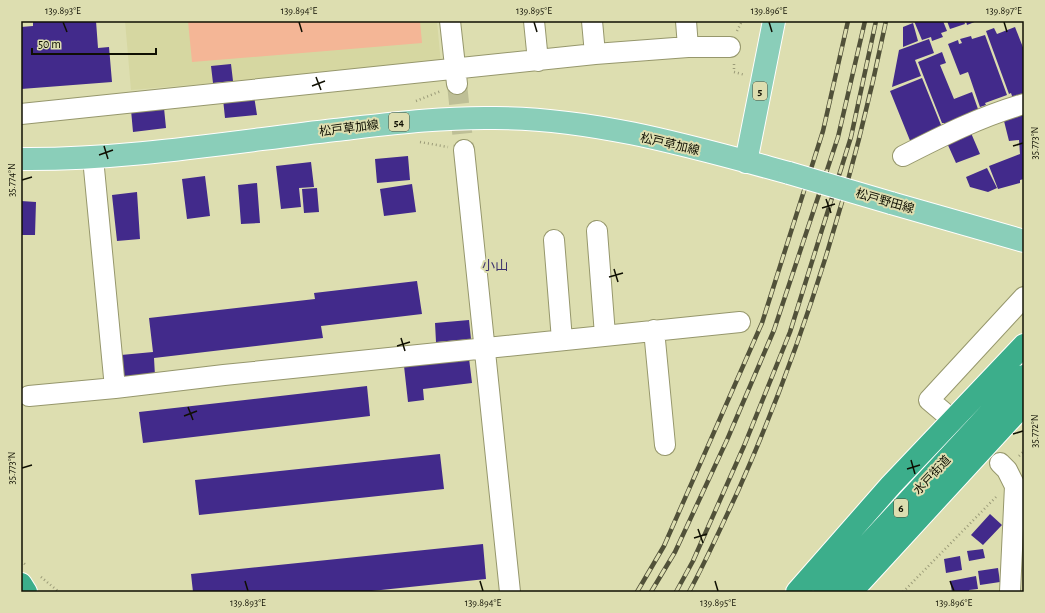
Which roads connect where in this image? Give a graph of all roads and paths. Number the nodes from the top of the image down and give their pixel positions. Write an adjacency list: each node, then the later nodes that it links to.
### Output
1 (450, 21): 11 (street)
2 (534, 21): 9 (street)
3 (592, 21): 8 (street)
4 (686, 21): 6 (street)
5 (774, 21): 20 (main road, 5)
6 (688, 47): 7 (street); 8 (street)
7 (732, 53): 10 (path)
8 (595, 54): 9 (street)
9 (538, 61): 11 (street)
10 (751, 76)
11 (456, 77): 12 (path); 14 (street)
12 (413, 102)
13 (1024, 104): 17 (street)
14 (21, 114)
15 (417, 141): 16 (path)
16 (464, 150): 30 (street)
17 (904, 156)
18 (93, 158): 19 (main road, 松戸草加線 / 54); 20 (main road, 松戸草加線 / 54); 32 (street)
19 (21, 159)
20 (746, 162): 23 (main road, 松戸野田線, bridge)
21 (597, 231): 27 (street)
22 (554, 240): 28 (street)
23 (1024, 241)
24 (1024, 297): 35 (street)
25 (740, 322): 26 (street)
26 (654, 330): 27 (street); 38 (street)
27 (605, 335): 28 (street)
28 (562, 340): 30 (street)
29 (1024, 345): 46 (highway)
30 (485, 349): 32 (street); 45 (street)
31 (1024, 376): 37 (highway, 水戸街道 / 6)
32 (115, 388): 33 (street)
33 (29, 396)
34 (1024, 404): 37 (highway, 水戸街道 / 6)
35 (948, 416)
36 (1024, 426): 49 (highway)
37 (985, 432): 47 (highway, 水戸街道 / 6); 48 (highway, 水戸街道 / 6)
38 (665, 445)
39 (1000, 463): 40 (street)
40 (1015, 486): 50 (path); 51 (street)
41 (21, 580): 44 (street)
42 (21, 584): 43 (highway)
43 (26, 592)
44 (36, 592)
45 (510, 592)
46 (797, 592)
47 (824, 592)
48 (851, 592)
49 (870, 592)
50 (903, 592)
51 (1010, 592)

